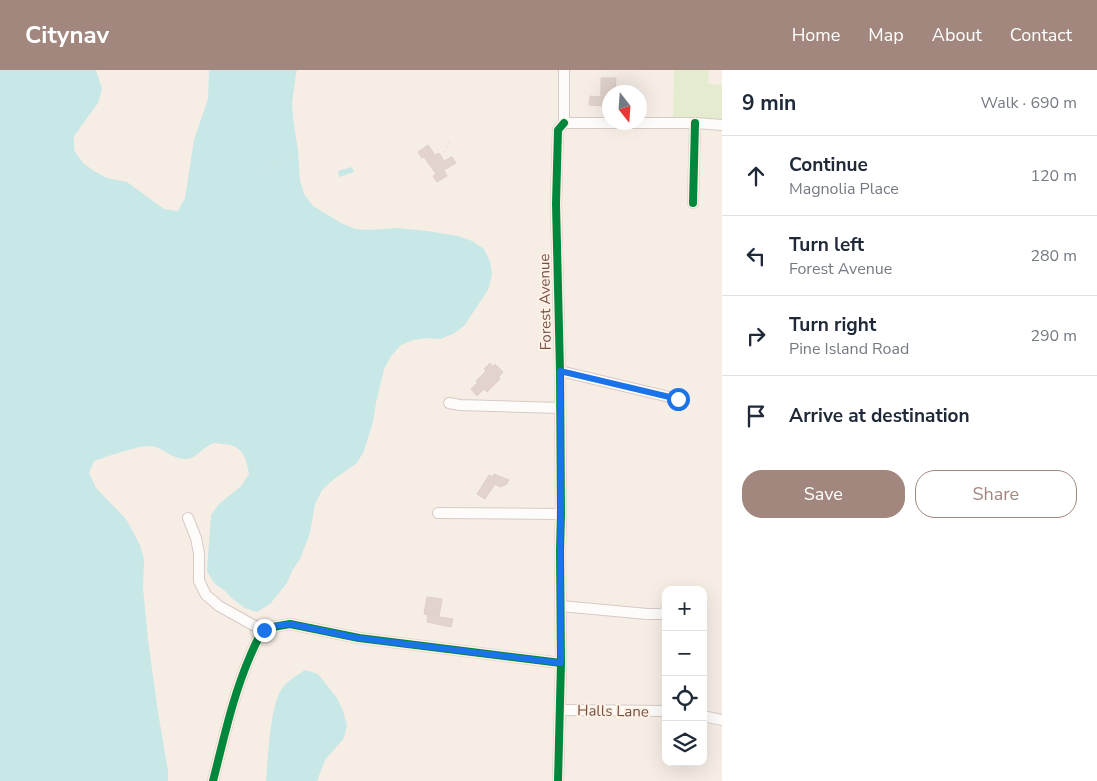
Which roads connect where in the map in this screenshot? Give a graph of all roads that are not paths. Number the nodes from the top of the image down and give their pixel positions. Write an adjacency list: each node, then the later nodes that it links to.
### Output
1 (564, 70): 2 (street, Forest Avenue)
2 (564, 123): 3 (street); 6 (street, Forest Avenue)
3 (695, 124): 4 (street); 5 (street)
4 (722, 125)
5 (693, 203)
6 (560, 371): 7 (street); 9 (street, Forest Avenue)
7 (678, 399)
8 (449, 402): 9 (street)
9 (560, 408): 11 (street, Forest Avenue)
10 (438, 513): 11 (street)
11 (561, 514): 13 (street, Forest Avenue)
12 (188, 518): 15 (street)
13 (561, 606): 14 (street); 16 (street, Forest Avenue)
14 (662, 614)
15 (264, 630): 16 (street); 21 (street)
16 (561, 663): 17 (street, Forest Avenue)
17 (561, 710): 18 (street, Halls Lane); 22 (street, Forest Avenue)
18 (662, 711)
19 (707, 717): 20 (street)
20 (722, 720)
21 (213, 781)
22 (558, 781)

